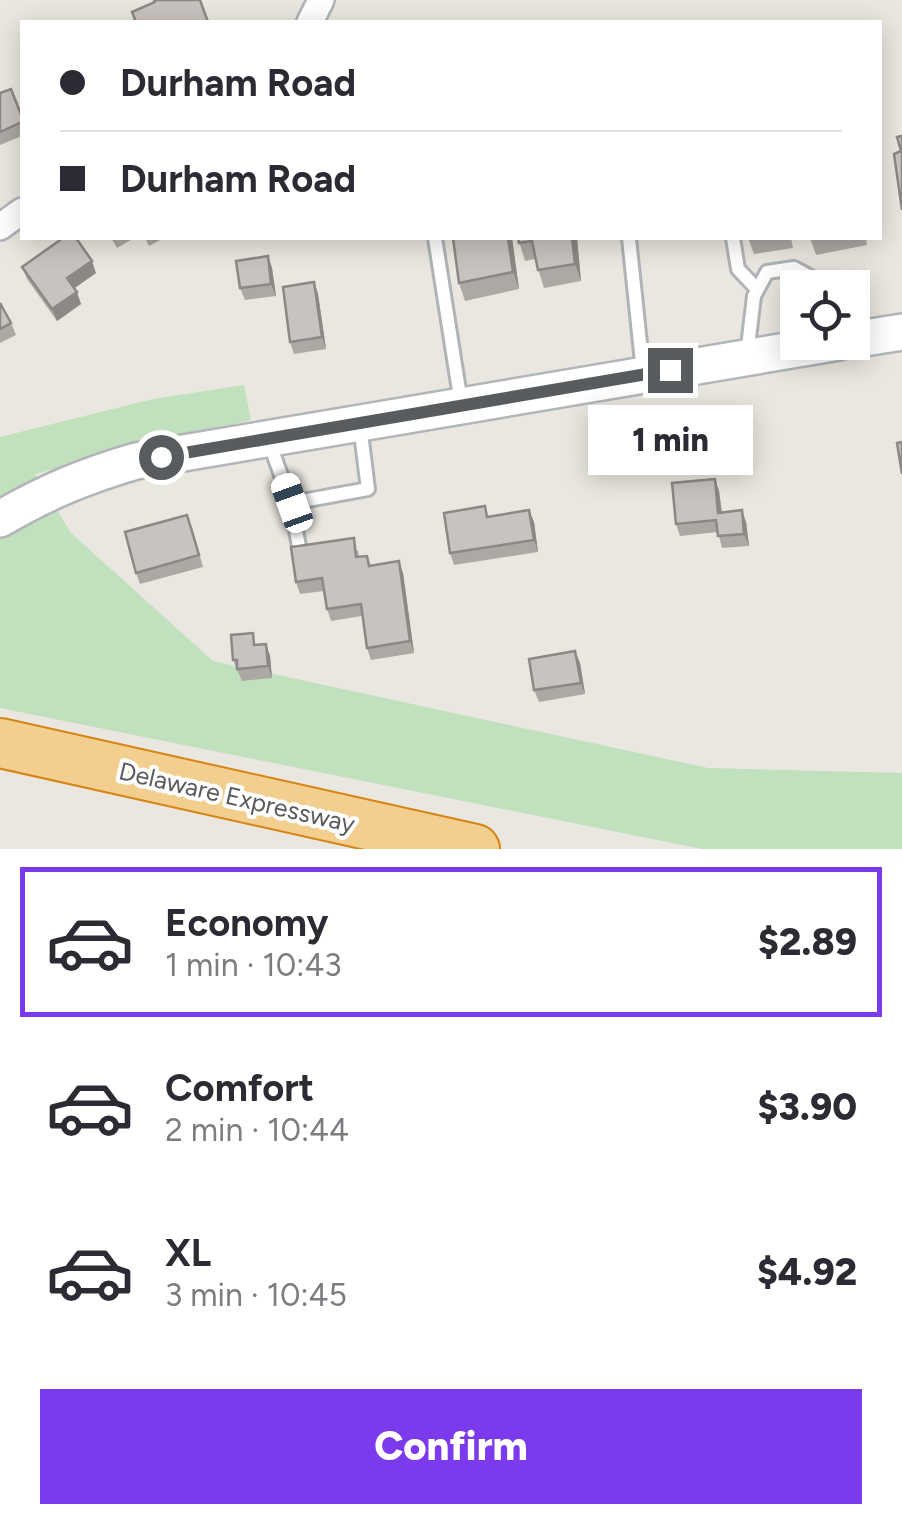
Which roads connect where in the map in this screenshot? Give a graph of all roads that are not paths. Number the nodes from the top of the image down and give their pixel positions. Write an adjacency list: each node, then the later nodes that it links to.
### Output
1 (435, 240): 11 (lane)
2 (629, 240): 10 (lane)
3 (733, 240): 5 (lane)
4 (780, 270): 5 (lane)
5 (757, 289): 9 (lane)
6 (902, 332): 7 (main road)
7 (870, 337)
8 (780, 352): 9 (main road)
9 (746, 358): 10 (main road)
10 (643, 375): 11 (main road)
11 (462, 405): 12 (main road)
12 (360, 422): 13 (main road); 14 (lane)
13 (267, 437): 14 (lane); 15 (main road)
14 (292, 503): 16 (lane)
15 (0, 519)
16 (300, 552)
17 (0, 743): 18 (highway, Delaware Expressway)
18 (476, 849)

